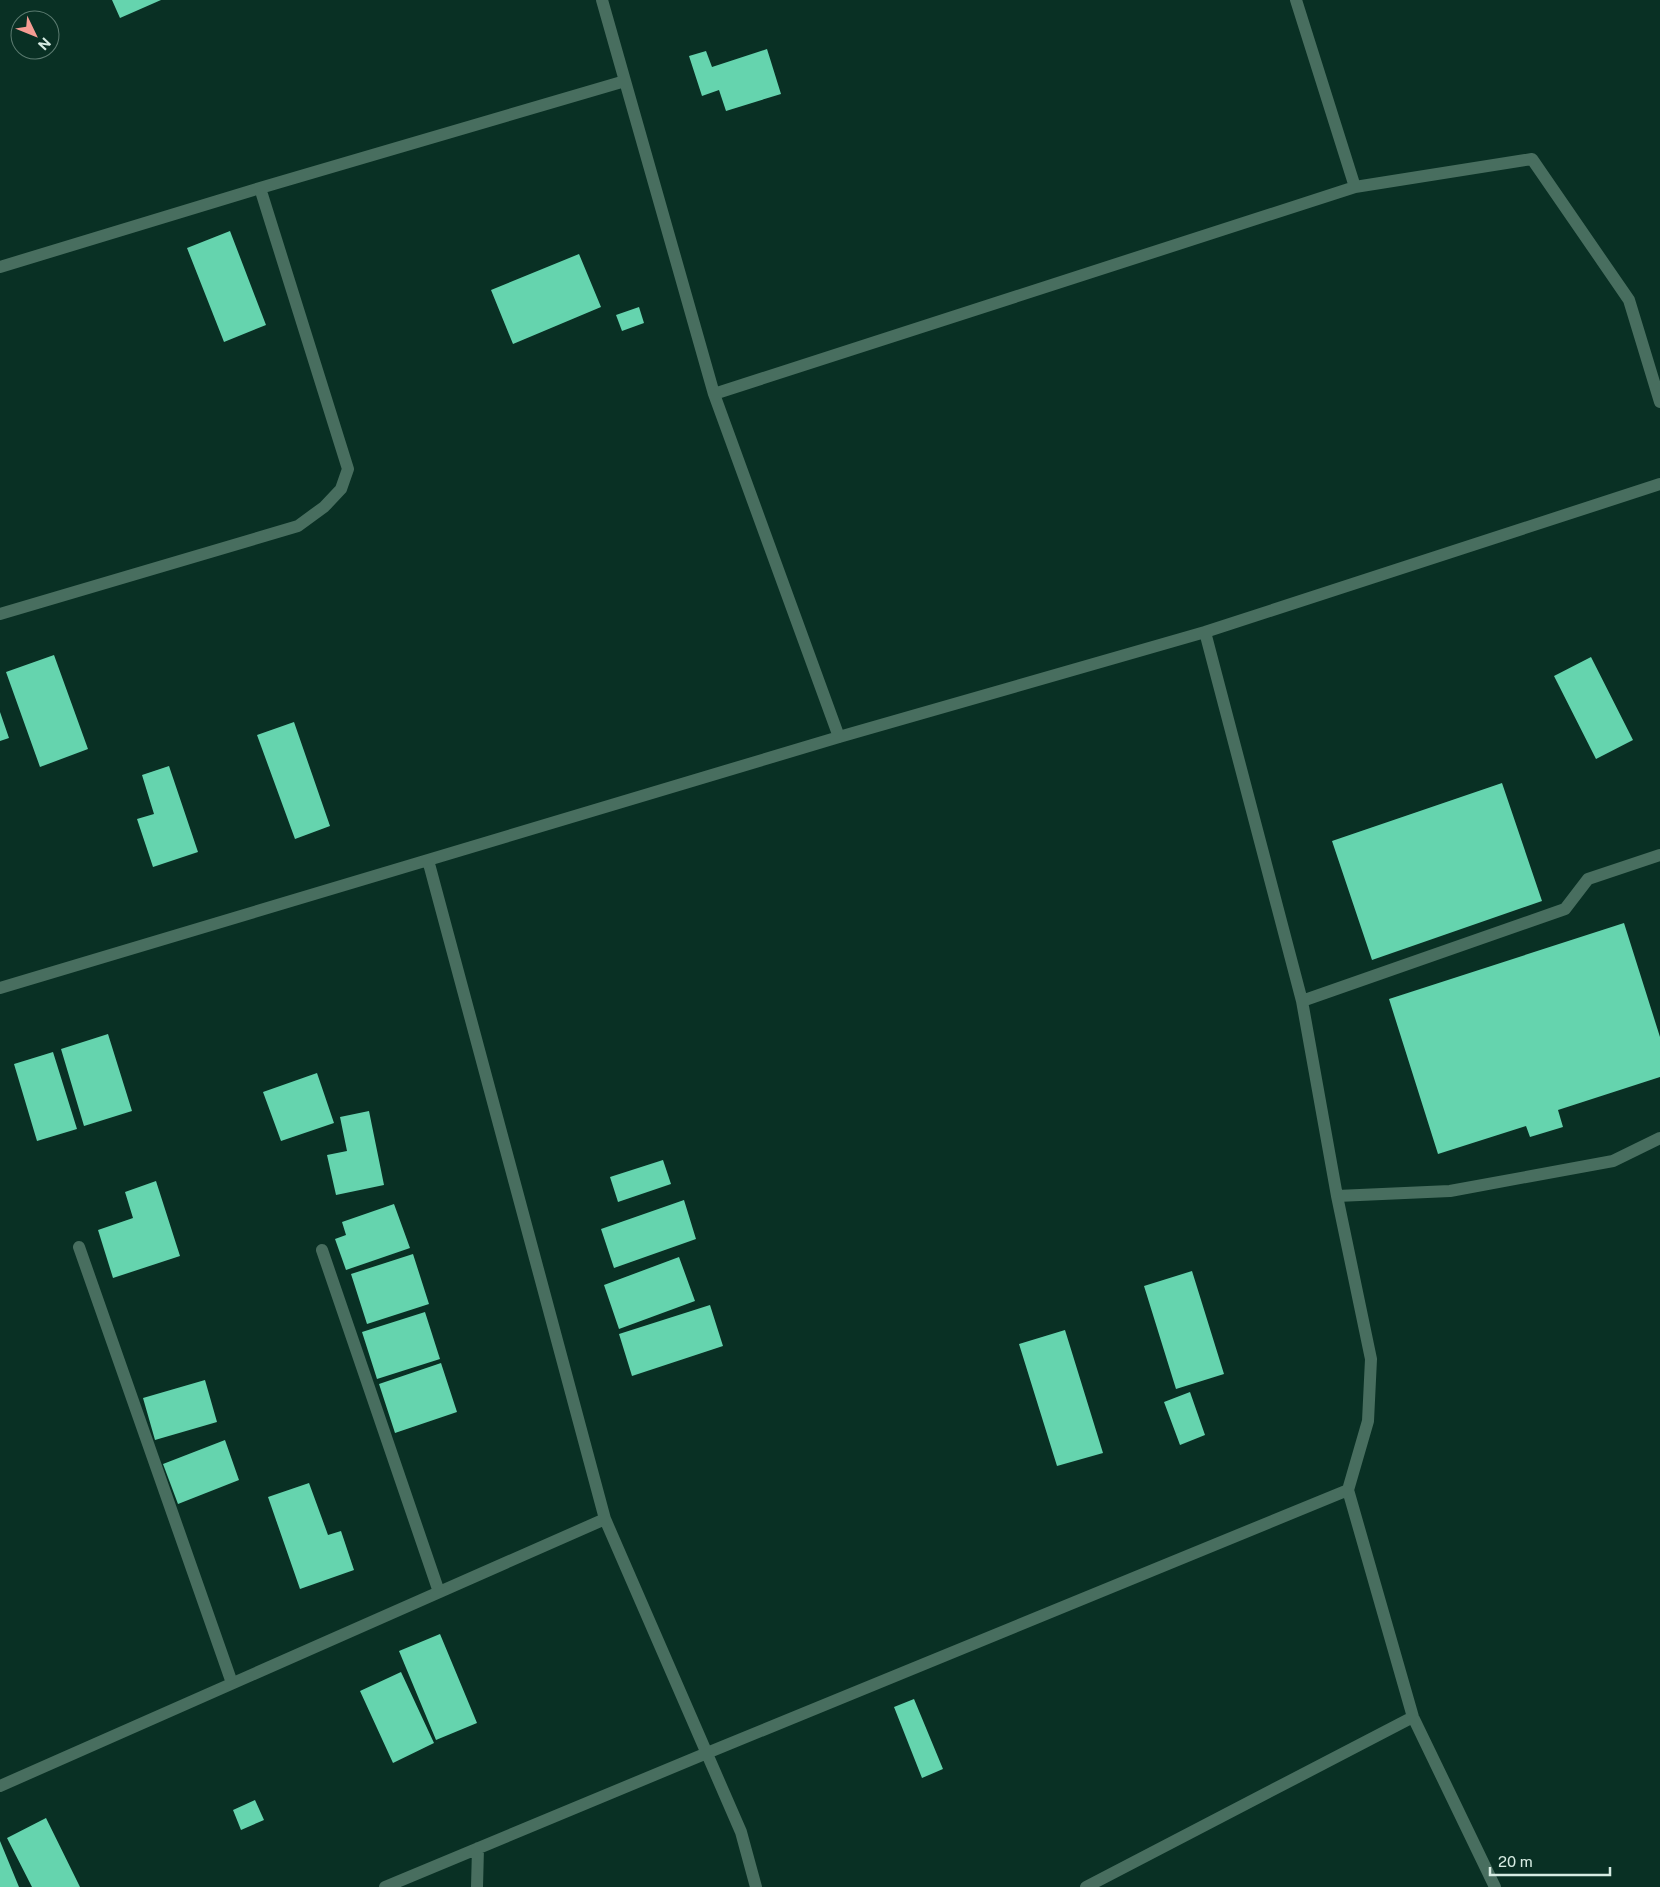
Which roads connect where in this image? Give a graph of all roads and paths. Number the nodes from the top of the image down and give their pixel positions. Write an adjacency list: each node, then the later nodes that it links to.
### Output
1 (602, 0): 3 (street)
2 (1296, 0): 4 (street)
3 (626, 81): 5 (street); 7 (street)
4 (1355, 187): 7 (street); 8 (street)
5 (260, 188): 6 (street); 10 (street)
6 (0, 267)
7 (714, 394): 12 (street)
8 (1660, 402)
9 (1660, 484): 11 (street)
10 (0, 614)
11 (1205, 632): 12 (street); 16 (street)
12 (839, 737): 14 (street)
13 (1660, 855): 16 (street)
14 (428, 860): 15 (street); 22 (street)
15 (0, 988)
16 (1302, 1001): 18 (street)
17 (1660, 1138): 18 (street)
18 (1337, 1196): 21 (street)
19 (79, 1248): 24 (street)
20 (322, 1250): 23 (street)
21 (1348, 1490): 25 (street); 26 (street)
22 (605, 1519): 23 (street); 26 (street)
23 (439, 1592): 24 (street)
24 (232, 1683): 27 (street)
25 (1413, 1717): 32 (street); 33 (street)
26 (707, 1753): 28 (street); 31 (street)
27 (1, 1781)
28 (478, 1848): 29 (street); 30 (street)
29 (386, 1887)
30 (477, 1887)
31 (756, 1887)
32 (1086, 1887)
33 (1495, 1887)

